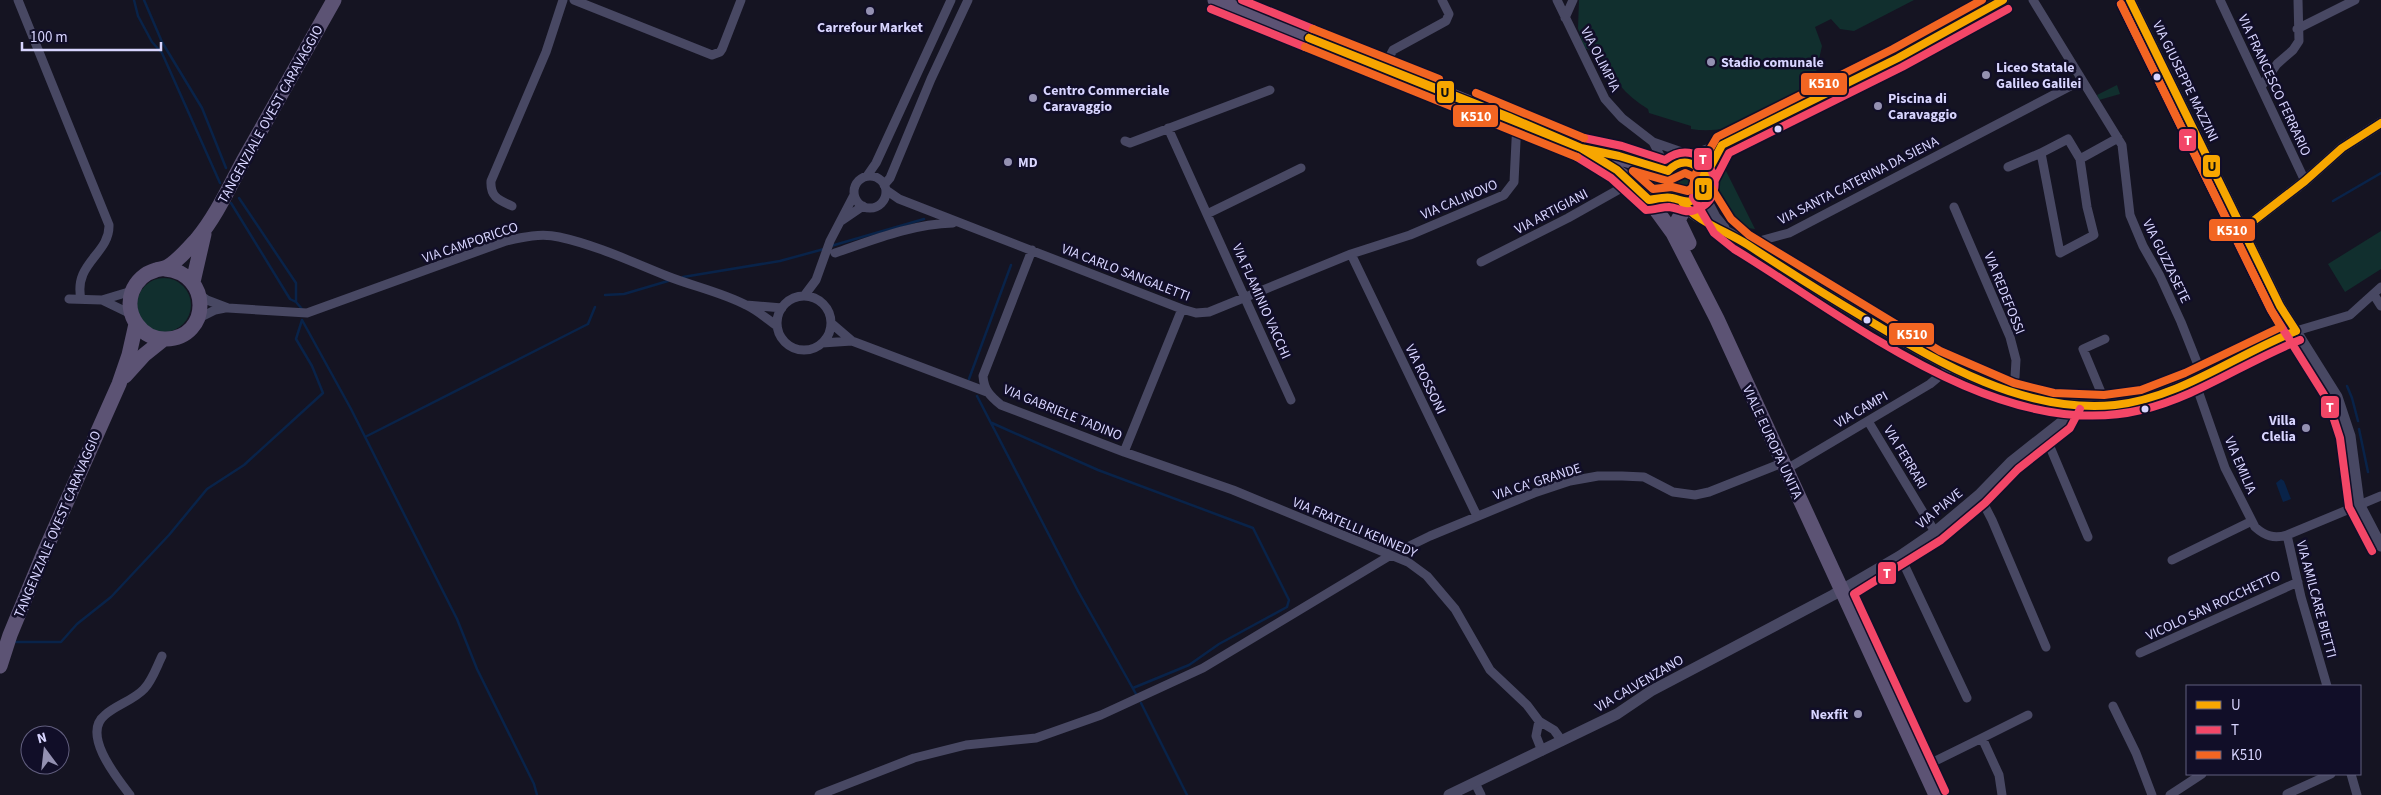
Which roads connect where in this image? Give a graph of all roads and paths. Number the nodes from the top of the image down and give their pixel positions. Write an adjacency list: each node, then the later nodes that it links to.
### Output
1 (18, 0): 74 (street)
2 (334, 0): 57 (main road, TANGENZIALE OVEST CARAVAGGIO)
3 (563, 0): 51 (street)
4 (574, 0): 5 (street)
5 (741, 0)
6 (952, 0): 21 (street)
7 (968, 0): 22 (street)
8 (1215, 0): 20 (main road, VIALE EUROPA UNITA)
9 (1442, 0): 20 (street)
10 (1557, 0): 18 (street)
11 (1573, 0): 18 (street, VIA OLIMPIA)
12 (2003, 0): 32 (street)
13 (2034, 0): 23 (street, VIA GUZZASETE)
14 (2130, 0): 58 (street, VIA GIUSEPPE MAZZINI)
15 (2220, 0): 24 (street, VIA FRANCESCO FERRARIO)
16 (2298, 0): 19 (street)
17 (2355, 0): 19 (street)
18 (1565, 18): 31 (street, VIA OLIMPIA)
19 (2297, 30): 24 (street)
20 (1384, 67): 26 (main road, VIALE EUROPA UNITA)
21 (917, 74): 22 (street); 40 (street)
22 (931, 79): 44 (street)
23 (2082, 80): 29 (street, VIA GUZZASETE); 60 (street, VIA SANTA CATERINA DA SIENA)
24 (2260, 87): 43 (street, VIA FRANCESCO FERRARIO)
25 (1270, 90): 28 (street)
26 (1517, 121): 33 (main road, VIALE EUROPA UNITA); 63 (street, VIA CALINOVO)
27 (2381, 123): 43 (street)
28 (1168, 128): 30 (street); 54 (street, VIA FLAMINIO VACCHI)
29 (2118, 138): 35 (street); 93 (street, VIA GUZZASETE)
30 (1125, 140)
31 (1652, 142): 36 (street, VIA OLIMPIA); 39 (street, VIA OLIMPIA)
32 (1722, 145): 36 (street); 41 (street)
33 (1582, 148): 39 (main road); 42 (main road, VIALE EUROPA UNITA)
34 (2041, 153): 35 (street); 35 (street); 37 (street)
35 (2080, 159)
36 (1686, 162): 39 (street); 41 (street)
37 (2008, 167)
38 (1301, 168): 54 (street)
39 (1667, 174): 48 (main road); 50 (street)
40 (868, 176): 44 (street); 46 (street)
41 (1704, 178): 45 (street)
42 (1632, 182): 48 (main road, VIALE EUROPA UNITA); 64 (street, VIA ARTIGIANI)
43 (2305, 182): 58 (street)
44 (885, 188): 47 (street); 49 (street)
45 (1702, 192): 50 (street); 59 (street)
46 (854, 195): 52 (street); 55 (street)
47 (899, 199): 49 (street); 56 (street)
48 (1649, 200): 50 (main road); 84 (main road, VIALE EUROPA UNITA)
49 (881, 203): 52 (street)
50 (1683, 205): 59 (street); 84 (main road)
51 (512, 206)
52 (863, 206): 55 (street)
53 (1954, 207): 96 (street, VIA REDEFOSSI)
54 (1207, 214): 72 (street, VIA FLAMINIO VACCHI)
55 (838, 222): 66 (street)
56 (958, 223): 61 (street); 62 (street)
57 (206, 228): 65 (main road, TANGENZIALE OVEST CARAVAGGIO); 68 (main road, TANGENZIALE OVEST CARAVAGGIO)
58 (2243, 229): 87 (street, VIA GIUSEPPE MAZZINI)
59 (1727, 231): 60 (street)
60 (1754, 249): 92 (street)
61 (1032, 250): 81 (street, VIA CARLO SANGALETTI); 95 (street, VIA GABRIELE TADINO)
62 (835, 253)
63 (1351, 254): 72 (street, VIA CARLO SANGALETTI); 107 (street, VIA ROSSONI)
64 (1481, 262)
65 (165, 269): 68 (main road); 69 (main road, TANGENZIALE OVEST CARAVAGGIO)
66 (816, 280): 71 (street); 76 (street)
67 (2381, 286): 70 (street)
68 (196, 288): 79 (street, VIA CAMPORICCO); 83 (main road, TANGENZIALE OVEST CARAVAGGIO)
69 (132, 291): 75 (street); 82 (main road, TANGENZIALE OVEST CARAVAGGIO)
70 (2374, 294): 78 (street); 87 (street)
71 (804, 296): 76 (street); 80 (street)
72 (1246, 298): 81 (street, VIA CARLO SANGALETTI); 97 (street, VIA FLAMINIO VACCHI)
73 (69, 300): 74 (street)
74 (81, 300): 75 (street)
75 (102, 300): 82 (street)
76 (818, 300): 85 (street)
77 (746, 305): 79 (street, VIA CAMPORICCO); 80 (street, VIA CAMPORICCO); 86 (street, VIA CAMPORICCO)
78 (2381, 306)
79 (228, 308): 83 (street, VIA CAMPORICCO)
80 (782, 308): 86 (street)
81 (1182, 309): 102 (street)
82 (134, 319): 88 (main road); 94 (main road, TANGENZIALE OVEST CARAVAGGIO)
83 (197, 319): 88 (main road, TANGENZIALE OVEST CARAVAGGIO)
84 (1717, 319): 103 (main road, VIALE EUROPA UNITA)
85 (831, 323): 90 (street); 91 (street)
86 (777, 326): 91 (street)
87 (2296, 331): 93 (street); 106 (street, VIA GIUSEPPE MAZZINI)
88 (164, 339): 94 (main road, TANGENZIALE OVEST CARAVAGGIO)
89 (2105, 339): 99 (street)
90 (852, 341): 91 (street); 95 (street)
91 (822, 342)
92 (1949, 368): 96 (street); 100 (street, VIA CAMPI)
93 (2198, 377): 99 (street); 108 (street, VIA EMILIA)
94 (119, 384): 121 (main road, TANGENZIALE OVEST CARAVAGGIO)
95 (987, 392): 102 (street, VIA GABRIELE TADINO)
96 (2010, 392): 98 (street)
97 (1291, 400)
98 (2071, 405): 99 (street); 101 (street, VIA PIAVE)
99 (2104, 405)
100 (1868, 421): 103 (street, VIA CAMPI); 109 (street, VIA FERRARI)
101 (2045, 435): 104 (street, VIA PIAVE); 111 (street)
102 (1124, 452): 113 (street, VIA FRATELLI KENNEDY)
103 (1783, 466): 107 (street, VIA CA' GRANDE); 117 (main road, VIALE EUROPA UNITA)
104 (1979, 495): 109 (street, VIA PIAVE); 118 (street)
105 (2381, 496): 106 (street, VIA AMILCARE BIETTI)
106 (2359, 504): 110 (street, VIA AMILCARE BIETTI); 112 (street)
107 (1477, 516): 113 (street, VIA CA' GRANDE)
108 (2252, 521): 110 (street, VIA EMILIA); 115 (street)
109 (1935, 532): 114 (street, VIA PIAVE)
110 (2287, 536): 116 (street, VIA AMILCARE BIETTI)
111 (2088, 537)
112 (2381, 546)
113 (1391, 555): 126 (street, VIA FRATELLI KENNEDY); 137 (street, VIA CA' GRANDE)
114 (1900, 556): 117 (street, VIA PIAVE); 123 (street)
115 (2172, 560)
116 (2298, 582): 119 (street, VICOLO SAN ROCCHETTO); 122 (street, VIA AMILCARE BIETTI)
117 (1841, 590): 128 (street, VIA CALVENZANO); 130 (main road, VIALE EUROPA UNITA)
118 (2046, 647)
119 (2140, 654)
120 (162, 656): 136 (street)
121 (0, 666)
122 (2327, 685)
123 (1967, 698)
124 (2113, 706): 142 (street)
125 (2028, 715): 127 (street)
126 (1539, 721): 128 (street, VIA FRATELLI KENNEDY); 129 (street)
127 (1982, 738): 130 (street); 141 (street)
128 (1562, 741): 129 (street, VIA CALVENZANO)
129 (1542, 751): 134 (street, VIA CALVENZANO)
130 (1923, 767): 140 (main road, VIALE EUROPA UNITA)
131 (2200, 775): 143 (street)
132 (2329, 775): 135 (street)
133 (2351, 775): 144 (street)
134 (1475, 783): 138 (street, VIA CALVENZANO); 139 (street)
135 (2288, 794)
136 (130, 795)
137 (819, 795)
138 (1449, 795)
139 (1481, 795)
140 (1936, 795)
141 (2002, 795)
142 (2152, 795)
143 (2170, 795)
144 (2357, 795)

